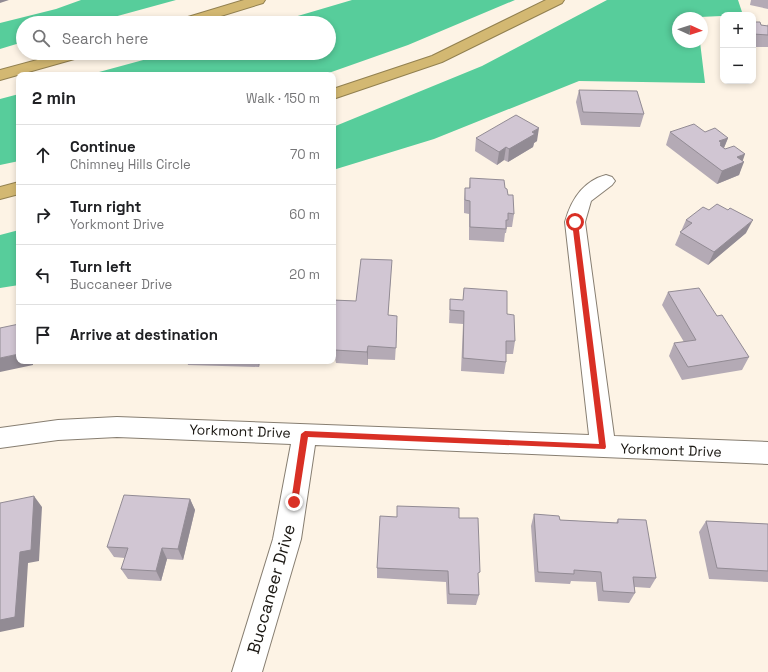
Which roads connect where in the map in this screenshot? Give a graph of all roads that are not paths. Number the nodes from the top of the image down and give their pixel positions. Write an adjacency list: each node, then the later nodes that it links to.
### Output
1 (258, 0): 3 (highway)
2 (557, 0): 6 (highway)
3 (206, 16)
4 (55, 60): 5 (highway)
5 (0, 75)
6 (336, 93)
7 (606, 181): 12 (street)
8 (16, 189): 9 (highway)
9 (0, 193)
10 (305, 434): 11 (street, Yorkmont Drive); 12 (street, Yorkmont Drive); 14 (street, Buccaneer Drive)
11 (0, 438)
12 (603, 447): 13 (street, Yorkmont Drive)
13 (768, 453)
14 (247, 672)

